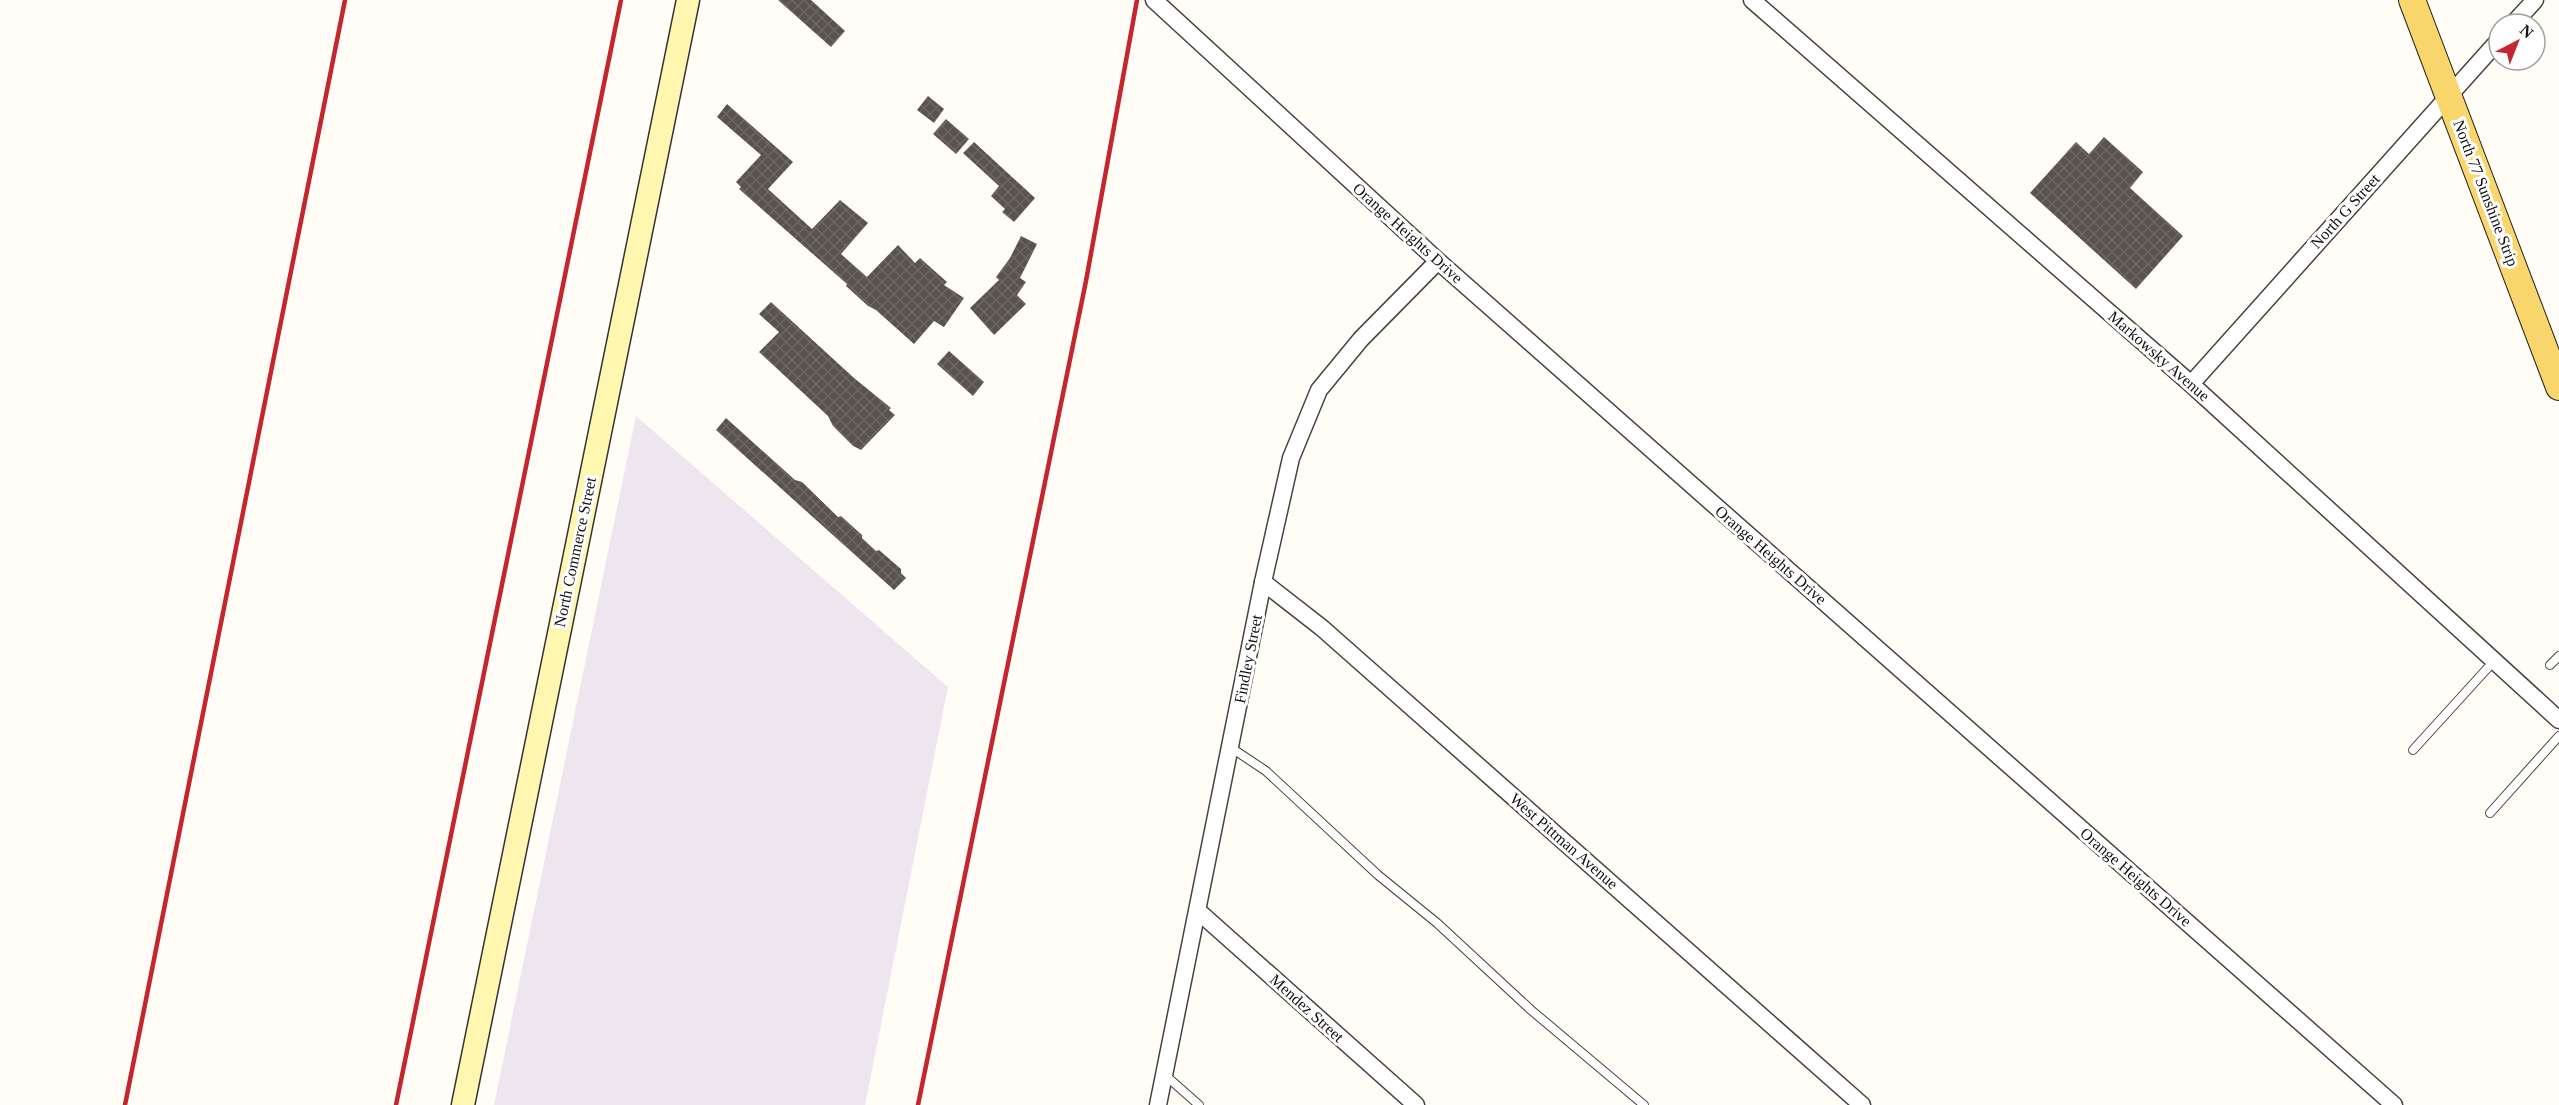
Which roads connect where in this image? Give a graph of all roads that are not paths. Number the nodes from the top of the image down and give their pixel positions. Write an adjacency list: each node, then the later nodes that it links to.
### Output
1 (688, 0): 23 (main road, North Commerce Street)
2 (1154, 0): 9 (street, Orange Heights Drive)
3 (1752, 0): 10 (street, Markowsky Avenue)
4 (2412, 0): 8 (main road, North 77 Sunshine Strip)
5 (2535, 0): 6 (street)
6 (2524, 12)
7 (2487, 53): 8 (street, North G Street)
8 (2449, 96): 10 (street, North G Street); 11 (main road, North 77 Sunshine Strip)
9 (1438, 261): 12 (street, Findley Street); 29 (street, Orange Heights Drive)
10 (2191, 384): 14 (street, Markowsky Avenue)
11 (2559, 387)
12 (1263, 582): 18 (street, Findley Street); 28 (street, West Pittman Avenue)
13 (2559, 656): 15 (lane)
14 (2494, 661): 16 (street, Markowsky Avenue); 19 (lane)
15 (2550, 665)
16 (2559, 720)
17 (2559, 736): 20 (lane)
18 (1230, 747): 21 (street, Findley Street); 27 (lane)
19 (2414, 750)
20 (2490, 813)
21 (1198, 911): 22 (street, Findley Street); 26 (street, Mendez Street)
22 (1164, 1074): 24 (street, Findley Street); 25 (lane)
23 (463, 1105)
24 (1158, 1105)
25 (1199, 1105)
26 (1416, 1105)
27 (1644, 1105)
28 (1862, 1105)
29 (2394, 1105)

